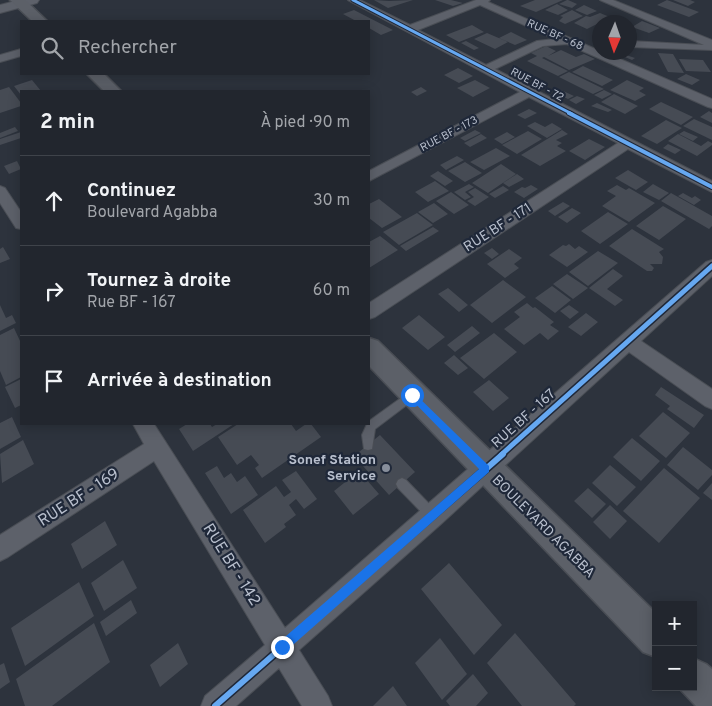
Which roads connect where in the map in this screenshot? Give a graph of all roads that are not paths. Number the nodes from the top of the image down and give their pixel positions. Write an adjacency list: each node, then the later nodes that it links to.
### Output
1 (353, 0): 7 (street, RUE BF - 72)
2 (605, 0): 11 (street)
3 (24, 1): 5 (street); 6 (main road)
4 (483, 1): 7 (street); 8 (street, RUE BF - 68)
5 (0, 9)
6 (39, 20)
7 (410, 30): 15 (street, RUE BF - 72)
8 (566, 41): 9 (street); 15 (street); 19 (street, RUE BF - 68)
9 (592, 42)
10 (637, 44): 12 (street)
11 (712, 44)
12 (712, 48)
13 (20, 52): 14 (street)
14 (0, 59)
15 (487, 69): 18 (street, RUE BF - 72)
16 (96, 75): 17 (main road)
17 (112, 90)
18 (529, 92): 20 (street, RUE BF - 72); 21 (street, RUE BF - 173)
19 (712, 104)
20 (628, 144): 22 (street, RUE BF - 72); 26 (street, RUE BF - 171)
21 (370, 176)
22 (712, 187)
23 (0, 191): 24 (street)
24 (20, 222)
25 (712, 266): 27 (street, RUE BF - 167)
26 (370, 311)
27 (627, 341): 30 (street); 34 (street, RUE BF - 167)
28 (370, 350): 29 (main road, BOULEVARD AGABBA)
29 (412, 395): 32 (lane); 34 (main road, BOULEVARD AGABBA)
30 (712, 400)
31 (144, 425): 33 (street, RUE BF - 142)
32 (368, 445)
33 (158, 448): 37 (street, RUE BF - 169); 39 (street, RUE BF - 142)
34 (485, 469): 36 (street, RUE BF - 167); 38 (main road, BOULEVARD AGABBA)
35 (402, 484): 36 (lane)
36 (433, 516): 39 (street, RUE BF - 167)
37 (0, 549)
38 (652, 635)
39 (282, 647): 42 (street, RUE BF - 167); 43 (street, RUE BF - 142)
40 (697, 680): 41 (main road)
41 (712, 695)
42 (216, 706)
43 (318, 706)

